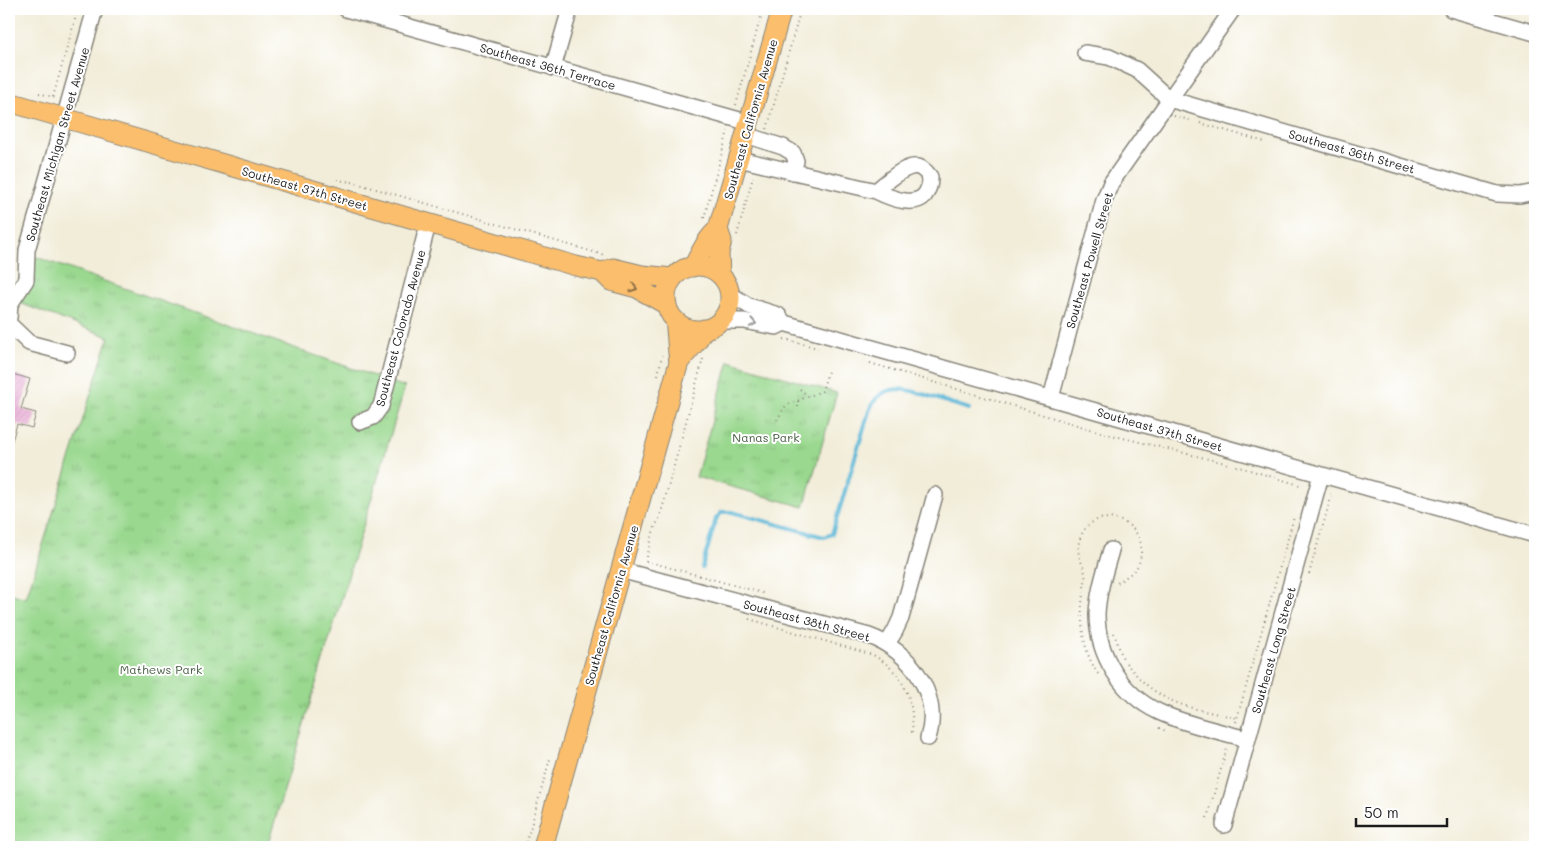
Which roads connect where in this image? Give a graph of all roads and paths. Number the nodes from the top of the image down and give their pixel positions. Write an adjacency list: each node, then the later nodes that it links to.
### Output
1 (78, 9): 12 (path)
2 (95, 9): 16 (street, Southeast Michigan Street Avenue)
3 (346, 9): 11 (street, Southeast 36th Terrace)
4 (570, 9): 11 (street)
5 (763, 9): 17 (path)
6 (782, 9): 17 (main road, Southeast California Avenue)
7 (1232, 9): 13 (street, Southeast Powell Street)
8 (1451, 9): 9 (street)
9 (1535, 33)
10 (1085, 53): 13 (street)
11 (553, 68): 17 (street, Southeast 36th Terrace)
12 (53, 97)
13 (1169, 99): 23 (street, Southeast 36th Street); 45 (street, Southeast Powell Street)
14 (9, 102): 16 (main road, Southeast 37th Street)
15 (1171, 115): 18 (path)
16 (64, 118): 24 (main road, Southeast 37th Street); 32 (street, Southeast Michigan Street Avenue)
17 (743, 125): 19 (main road, Southeast California Avenue); 20 (street, Southeast 36th Terrace); 25 (path)
18 (1271, 144)
19 (739, 159): 20 (street); 25 (main road, Southeast California Avenue)
20 (793, 172): 22 (street)
21 (330, 179): 26 (path)
22 (876, 190)
23 (1535, 192)
24 (428, 224): 26 (main road, Southeast 37th Street); 49 (street, Southeast Colorado Avenue)
25 (710, 226): 27 (main road, Southeast California Avenue); 28 (main road, Southeast California Avenue)
26 (606, 264): 29 (main road, Southeast 37th Street); 31 (main road, Southeast 37th Street, one-way to 31)
27 (693, 267): 28 (main road); 29 (main road)
28 (720, 275): 30 (main road)
29 (673, 278): 31 (main road)
30 (730, 294): 33 (street, Southeast 37th Street); 35 (main road)
31 (671, 312): 35 (main road); 40 (main road, Southeast California Avenue)
32 (9, 318)
33 (784, 323): 35 (street, Southeast 37th Street, one-way to 33); 45 (street, Southeast 37th Street)
34 (9, 324): 38 (street)
35 (712, 325): 40 (main road, Southeast California Avenue)
36 (784, 339): 37 (path)
37 (822, 349)
38 (67, 353)
39 (704, 356): 57 (path)
40 (680, 362): 55 (main road, Southeast California Avenue)
41 (869, 362): 51 (path)
42 (828, 372): 44 (path)
43 (800, 389): 44 (path)
44 (808, 396): 46 (path)
45 (1051, 398): 50 (street, Southeast 37th Street)
46 (798, 401): 47 (path); 48 (path)
47 (798, 407)
48 (777, 420)
49 (360, 422)
50 (1321, 475): 53 (street, Southeast 37th Street); 62 (street, Southeast Long Street)
51 (1303, 486)
52 (935, 495): 60 (street)
53 (1535, 535)
54 (1111, 550): 67 (street)
55 (620, 570): 60 (street, Southeast 38th Street); 71 (main road, Southeast California Avenue)
56 (1115, 584): 61 (path)
57 (772, 595)
58 (746, 619): 65 (path)
59 (1111, 625): 62 (path)
60 (887, 644): 65 (street, Southeast 38th Street)
61 (1101, 678)
62 (1252, 723): 67 (street, Southeast Long Street)
63 (1156, 726): 64 (path)
64 (1172, 733)
65 (928, 738)
66 (1229, 742): 68 (path)
67 (1246, 746): 68 (path); 70 (street, Southeast Long Street)
68 (1228, 747): 69 (path)
69 (1208, 818)
70 (1224, 824)
71 (543, 847)

